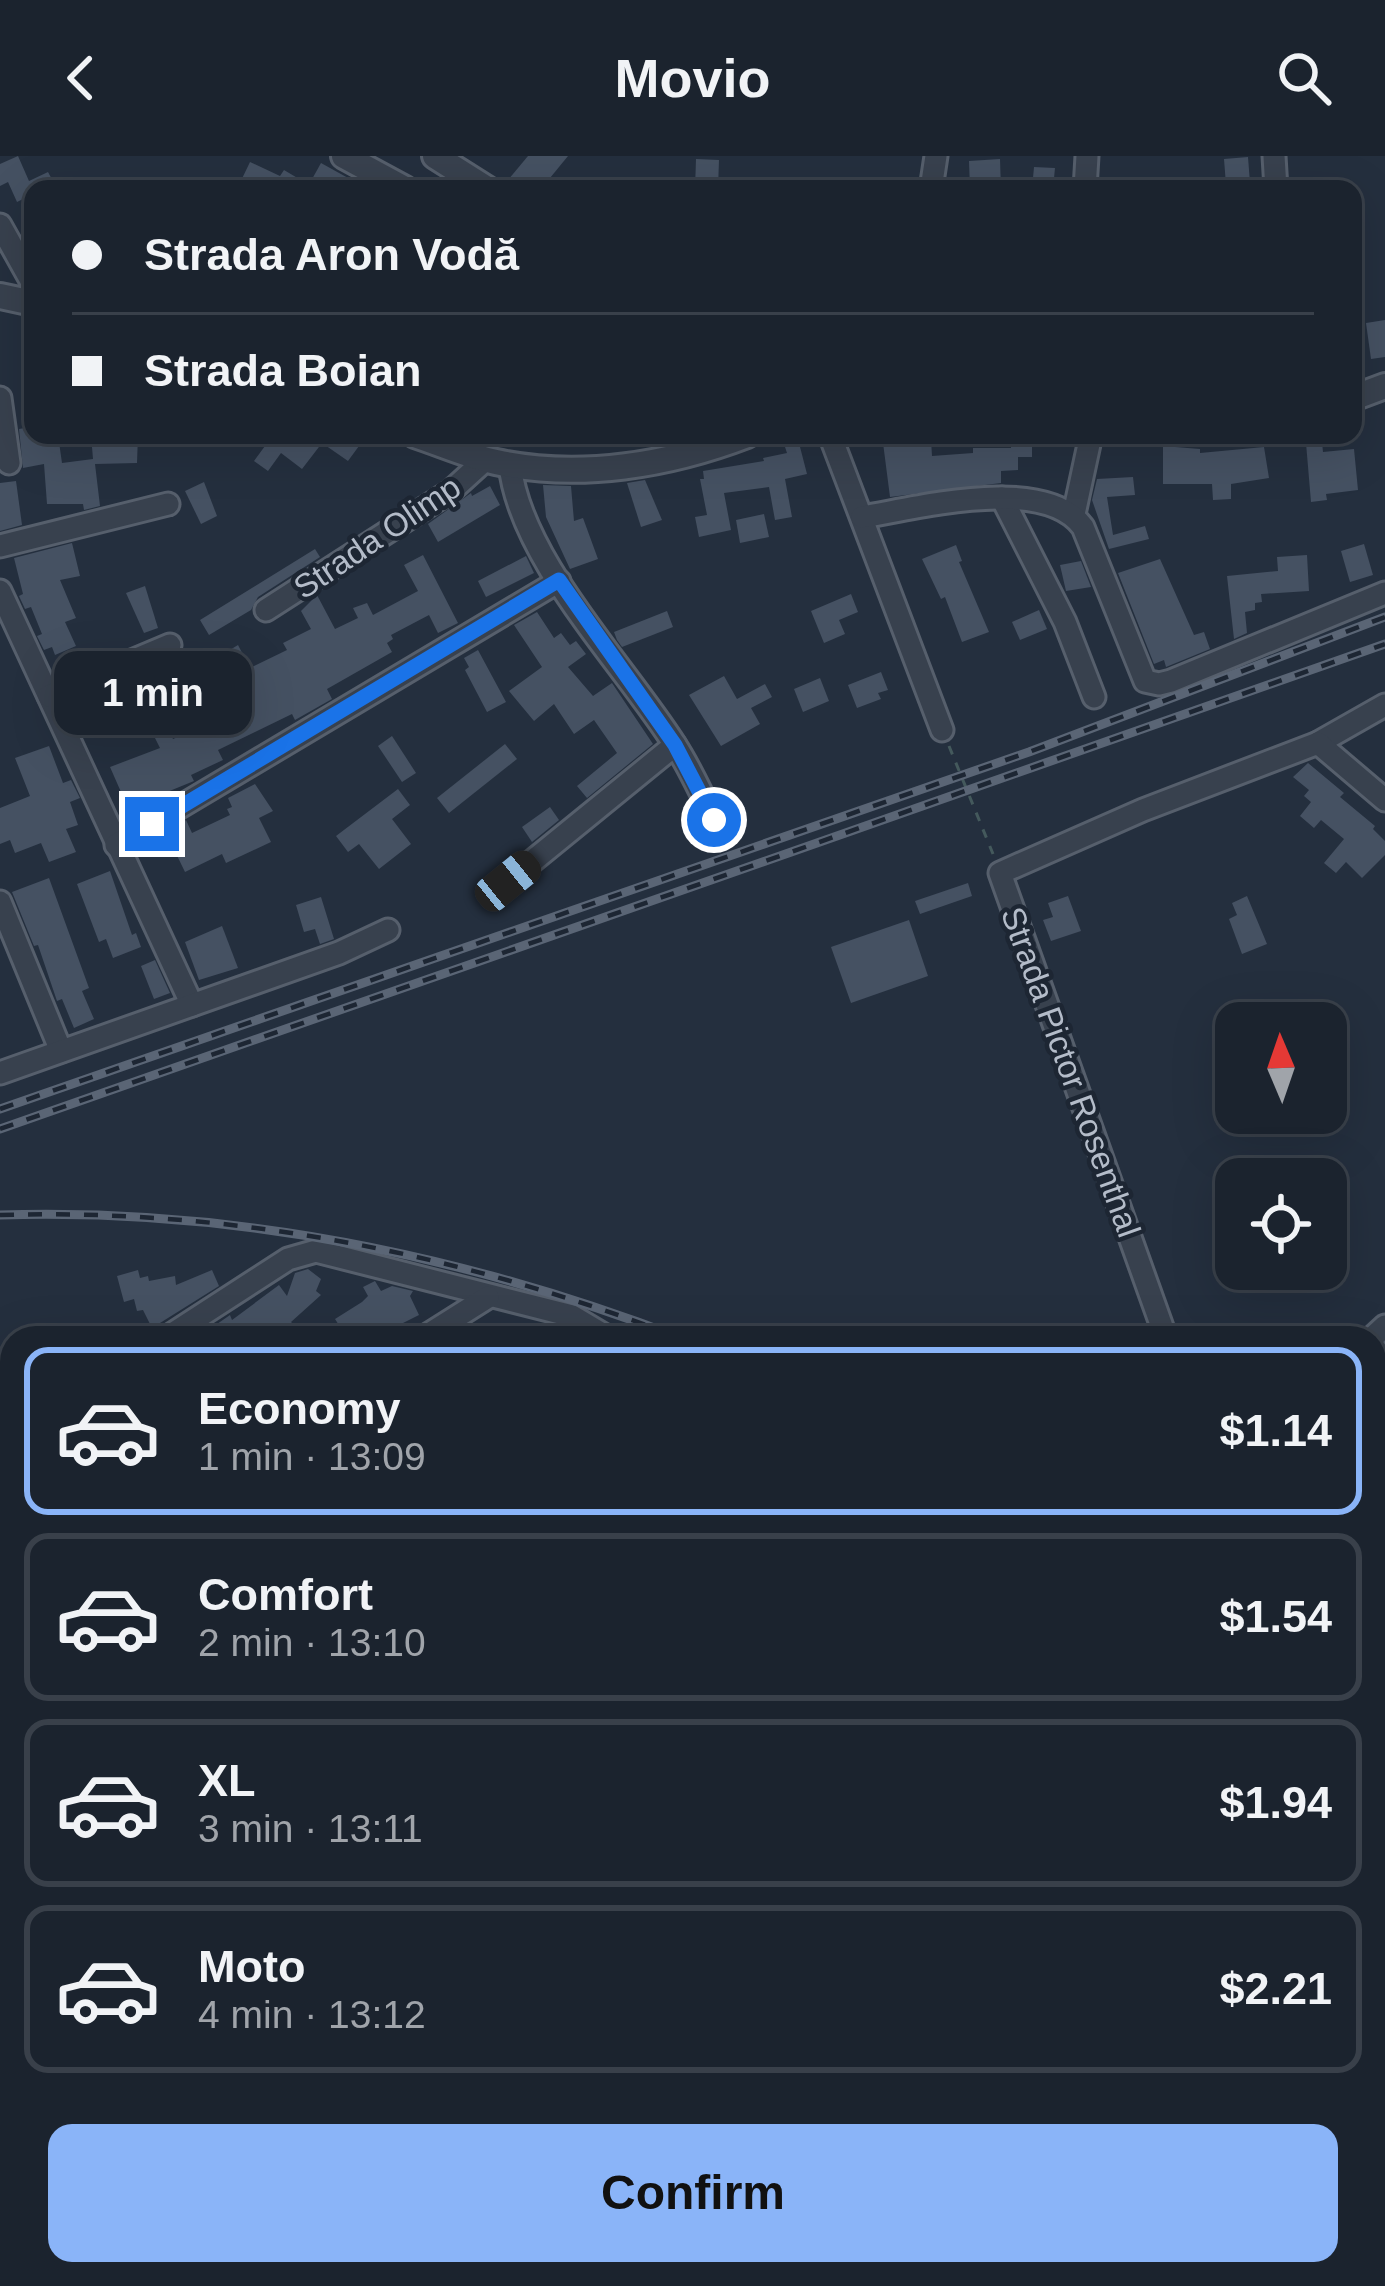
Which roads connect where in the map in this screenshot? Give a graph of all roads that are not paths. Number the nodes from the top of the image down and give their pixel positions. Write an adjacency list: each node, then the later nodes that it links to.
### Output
1 (344, 156): 3 (street)
2 (435, 156): 4 (street)
3 (388, 180)
4 (473, 180)
5 (0, 225): 6 (street)
6 (24, 268)
7 (0, 398): 13 (street)
8 (443, 444): 12 (street)
9 (720, 444): 12 (street)
10 (834, 444): 17 (street)
11 (1089, 444): 16 (street)
12 (497, 462): 19 (street); 22 (street, Strada Olimp)
13 (9, 463)
14 (1002, 498): 16 (street); 17 (street); 25 (street)
15 (168, 504): 18 (street)
16 (1074, 514): 21 (street)
17 (862, 517): 27 (street)
18 (0, 547)
19 (559, 580): 29 (street); 32 (street)
20 (0, 591): 24 (street)
21 (1385, 592)
22 (266, 610)
23 (170, 645): 24 (street)
24 (49, 696): 32 (street)
25 (1094, 697)
26 (1385, 705): 28 (street, Strada Pictor Rosenthal)
27 (942, 730)
28 (1318, 743): 30 (street); 43 (street, Strada Pictor Rosenthal)
29 (675, 745): 31 (street); 33 (street)
30 (1385, 800)
31 (714, 820)
32 (116, 844): 36 (street)
33 (508, 881)
34 (0, 902): 37 (street)
35 (388, 930): 36 (street)
36 (192, 1005): 37 (street)
37 (62, 1052): 38 (street)
38 (0, 1073)
39 (488, 1297): 40 (street); 41 (street); 42 (street)
40 (185, 1326)
41 (442, 1326)
42 (589, 1326)
43 (1162, 1326)

